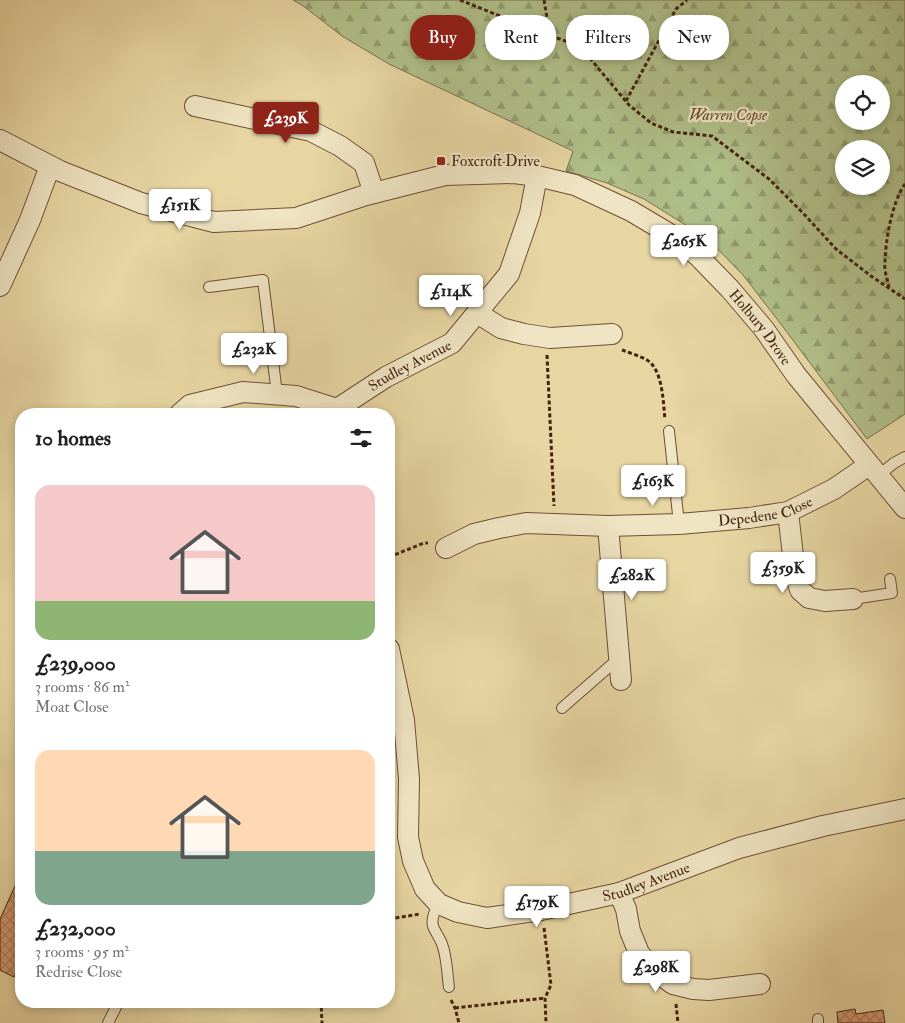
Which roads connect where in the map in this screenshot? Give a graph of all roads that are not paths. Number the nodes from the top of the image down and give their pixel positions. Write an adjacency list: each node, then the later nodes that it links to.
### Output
1 (195, 106): 5 (street)
2 (0, 140): 3 (street)
3 (50, 166): 5 (street); 6 (street)
4 (537, 176): 5 (street, Holbury Drove); 8 (street, Studley Avenue); 16 (street, Holbury Drove)
5 (374, 193)
6 (1, 280)
7 (209, 287): 10 (lane)
8 (477, 313): 9 (street); 13 (street, Studley Avenue)
9 (612, 334)
10 (277, 394): 11 (street); 12 (street)
11 (187, 408)
12 (329, 408)
13 (341, 408)
14 (669, 431): 19 (lane)
15 (905, 457): 16 (lane)
16 (873, 470): 17 (street, Holbury Drove); 18 (street, Depedene Close)
17 (905, 508)
18 (788, 512): 19 (street, Depedene Close); 23 (street)
19 (679, 524): 20 (street, Depedene Close)
20 (608, 526): 21 (street, Depedene Close); 24 (street)
21 (446, 548)
22 (890, 579): 23 (lane)
23 (853, 599)
24 (619, 658): 26 (street); 27 (lane)
25 (395, 677): 30 (street, Studley Avenue)
26 (621, 680)
27 (562, 708)
28 (905, 808): 29 (street, Studley Avenue)
29 (619, 893): 30 (street, Studley Avenue); 31 (street)
30 (437, 907): 32 (lane)
31 (760, 984)
32 (449, 987)
33 (116, 1008): 34 (lane)
34 (108, 1023)

